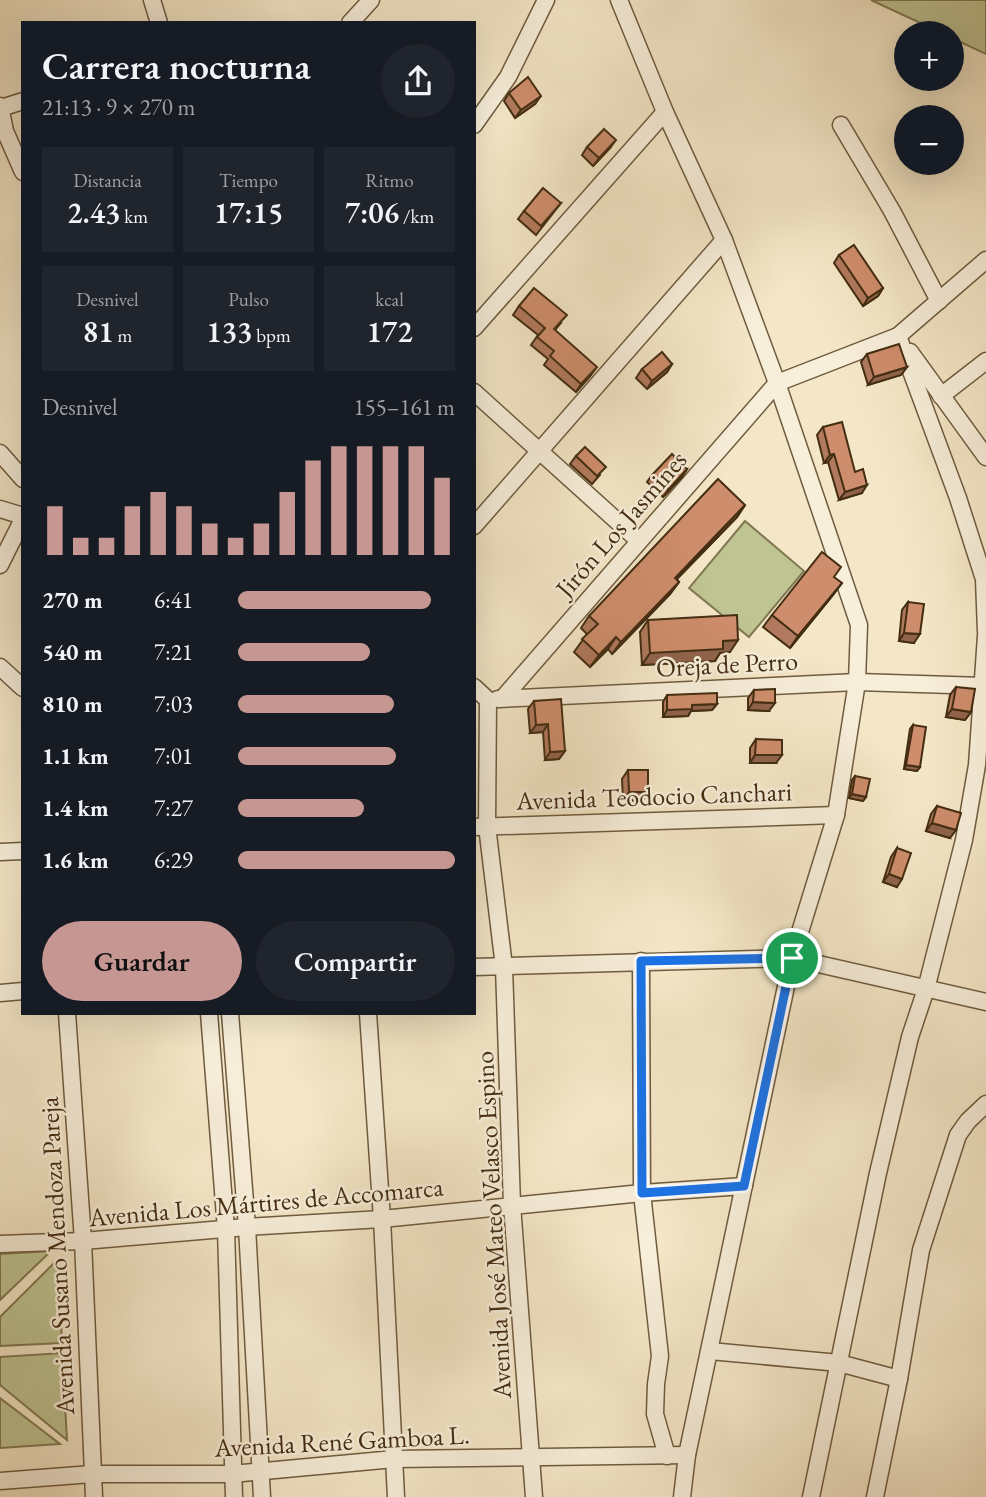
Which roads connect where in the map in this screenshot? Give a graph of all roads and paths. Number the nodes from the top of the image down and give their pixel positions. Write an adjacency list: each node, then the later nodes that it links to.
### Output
1 (152, 0): 5 (street)
2 (371, 0): 6 (street)
3 (546, 0): 10 (street)
4 (620, 0): 9 (street)
5 (158, 21)
6 (352, 21)
7 (21, 102): 8 (street)
8 (0, 107): 12 (street)
9 (665, 112): 14 (street); 17 (street)
10 (476, 122)
11 (841, 125): 16 (street)
12 (3, 132): 13 (street)
13 (21, 168)
14 (724, 240): 20 (street); 23 (street)
15 (986, 260): 16 (street)
16 (939, 301): 18 (street)
17 (476, 326)
18 (898, 336): 20 (street); 22 (street); 33 (street)
19 (986, 361): 22 (street)
20 (777, 383): 31 (street, Jirón Los Jasmines); 35 (street)
21 (476, 394): 23 (street)
22 (941, 396): 25 (street)
23 (541, 451): 30 (street); 31 (street)
24 (0, 453): 26 (street)
25 (986, 457)
26 (21, 478)
27 (0, 509): 28 (street)
28 (21, 516)
29 (21, 521): 32 (street)
30 (476, 524)
31 (638, 540): 38 (street, Jirón Los Jasmines)
32 (0, 565)
33 (986, 634): 37 (street)
34 (0, 667): 36 (street)
35 (857, 682): 37 (street, Oreja de Perro); 38 (street, Oreja de Perro); 39 (street)
36 (21, 686)
37 (984, 689): 47 (street)
38 (488, 699): 40 (street, Avenida José Mateo Velasco Espino)
39 (836, 815): 40 (street, Avenida Teodocio Canchari); 43 (street)
40 (481, 826): 46 (street, Avenida José Mateo Velasco Espino)
41 (21, 851): 42 (street)
42 (0, 852)
43 (792, 958): 44 (street); 47 (street); 56 (street)
44 (641, 961): 46 (street); 57 (street)
45 (476, 967): 46 (street)
46 (504, 967): 58 (street, Avenida José Mateo Velasco Espino)
47 (926, 989): 50 (street); 65 (street)
48 (21, 991): 49 (street)
49 (0, 993)
50 (986, 1002)
51 (67, 1015): 62 (street, Avenida Susano Mendoza Pareja)
52 (209, 1015): 61 (street)
53 (230, 1015): 60 (street)
54 (368, 1015): 59 (street)
55 (986, 1104): 66 (street)
56 (744, 1186): 57 (street, Avenida Los Mártires de Accomarca); 64 (street)
57 (642, 1193): 58 (street, Avenida Los Mártires de Accomarca); 68 (street)
58 (512, 1205): 59 (street, Avenida Los Mártires de Accomarca); 69 (street, Avenida José Mateo Velasco Espino)
59 (382, 1219): 60 (street, Avenida Los Mártires de Accomarca); 70 (street)
60 (247, 1227): 61 (street, Avenida Los Mártires de Accomarca); 71 (street)
61 (226, 1229): 62 (street, Avenida Los Mártires de Accomarca); 73 (street)
62 (83, 1241): 63 (street, Avenida Los Mártires de Accomarca); 72 (street, Avenida Susano Mendoza Pareja)
63 (0, 1244)
64 (710, 1351): 65 (street); 67 (street)
65 (839, 1363): 66 (street); 81 (street)
66 (899, 1379): 82 (street)
67 (687, 1455): 68 (street, Avenida René Gamboa L.); 80 (street)
68 (667, 1456): 69 (street, Avenida René Gamboa L.)
69 (532, 1457): 70 (street, Avenida René Gamboa L.); 79 (street, Avenida José Mateo Velasco Espino)
70 (394, 1458): 71 (street, Avenida René Gamboa L.); 78 (street)
71 (261, 1471): 73 (street, Avenida René Gamboa L.); 77 (street)
72 (92, 1474): 73 (street, Avenida René Gamboa L.); 74 (street, Avenida René Gamboa L.); 75 (street, Avenida Susano Mendoza Pareja)
73 (232, 1474): 76 (street)
74 (0, 1481)
75 (94, 1497)
76 (234, 1497)
77 (262, 1497)
78 (396, 1497)
79 (534, 1497)
80 (682, 1497)
81 (811, 1497)
82 (875, 1497)

